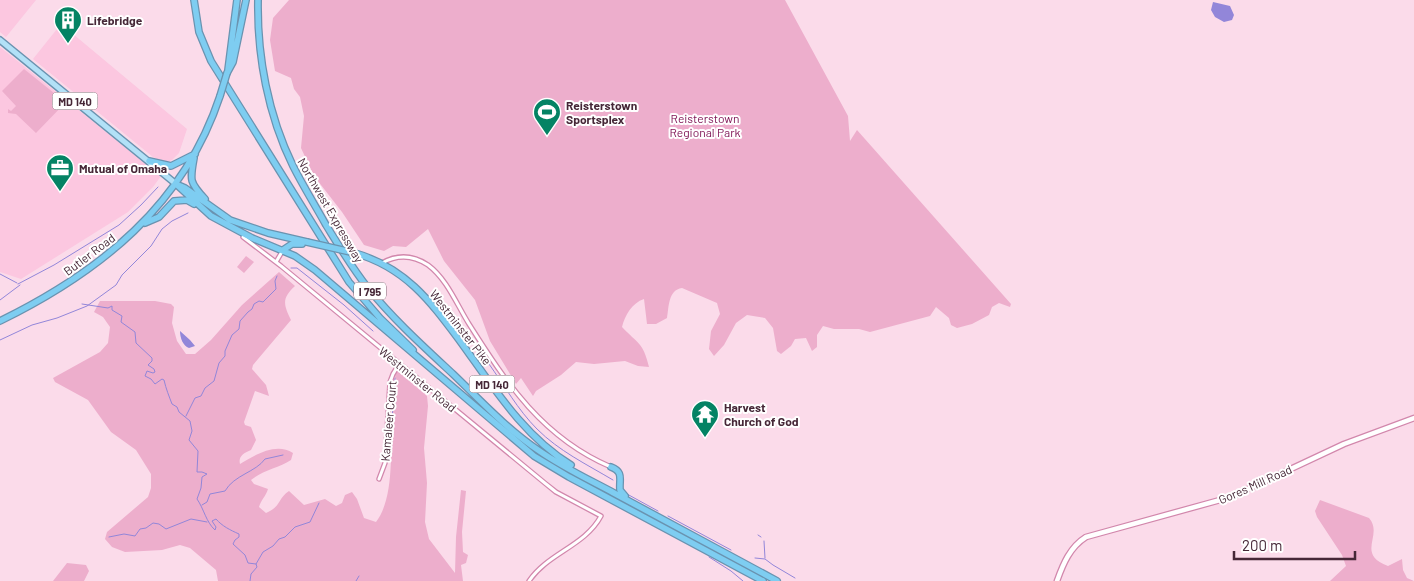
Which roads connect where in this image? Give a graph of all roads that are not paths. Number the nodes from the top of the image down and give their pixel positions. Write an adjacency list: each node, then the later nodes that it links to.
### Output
1 (194, 0): 22 (highway, Northwest Expressway / I 795)
2 (237, 0): 6 (highway)
3 (246, 0): 6 (highway)
4 (258, 0): 26 (highway, Northwest Expressway / I 795)
5 (0, 40): 8 (main road, Westminster Pike / MD 140)
6 (228, 73): 7 (highway, Butler Road, bridge)
7 (195, 154): 8 (highway); 9 (highway, Butler Road); 10 (highway)
8 (149, 161): 9 (main road, Westminster Pike / MD 140)
9 (176, 184): 10 (highway, Westminster Pike / MD 140); 11 (highway, Westminster Pike / MD 140); 12 (highway, Butler Road)
10 (214, 209): 13 (highway, Westminster Pike / MD 140)
11 (211, 216): 12 (highway); 15 (highway, Westminster Pike / MD 140)
12 (144, 223): 20 (highway, Butler Road)
13 (268, 233): 14 (highway, Westminster Pike / MD 140); 15 (highway)
14 (278, 235): 16 (highway, Westminster Pike / MD 140); 17 (highway)
15 (244, 236): 17 (highway, Westminster Pike / MD 140); 18 (street, Westminster Road)
16 (308, 244): 17 (highway); 19 (highway, Westminster Pike / MD 140, bridge)
17 (283, 250): 18 (street); 22 (highway, Westminster Pike / MD 140)
18 (276, 262): 21 (street, Westminster Road)
19 (382, 263): 24 (street); 26 (highway, Westminster Pike / MD 140)
20 (0, 322)
21 (399, 364): 25 (street, Kamaleer Court); 28 (street, Westminster Road)
22 (467, 398): 29 (highway, Westminster Pike / MD 140)
23 (1414, 418): 31 (street, Gores Mill Road)
24 (611, 467): 27 (highway)
25 (379, 478)
26 (614, 493): 27 (highway, Westminster Pike / MD 140)
27 (632, 503): 30 (highway, Westminster Pike / MD 140)
28 (529, 581)
29 (764, 581)
30 (777, 581)
31 (1056, 581)

